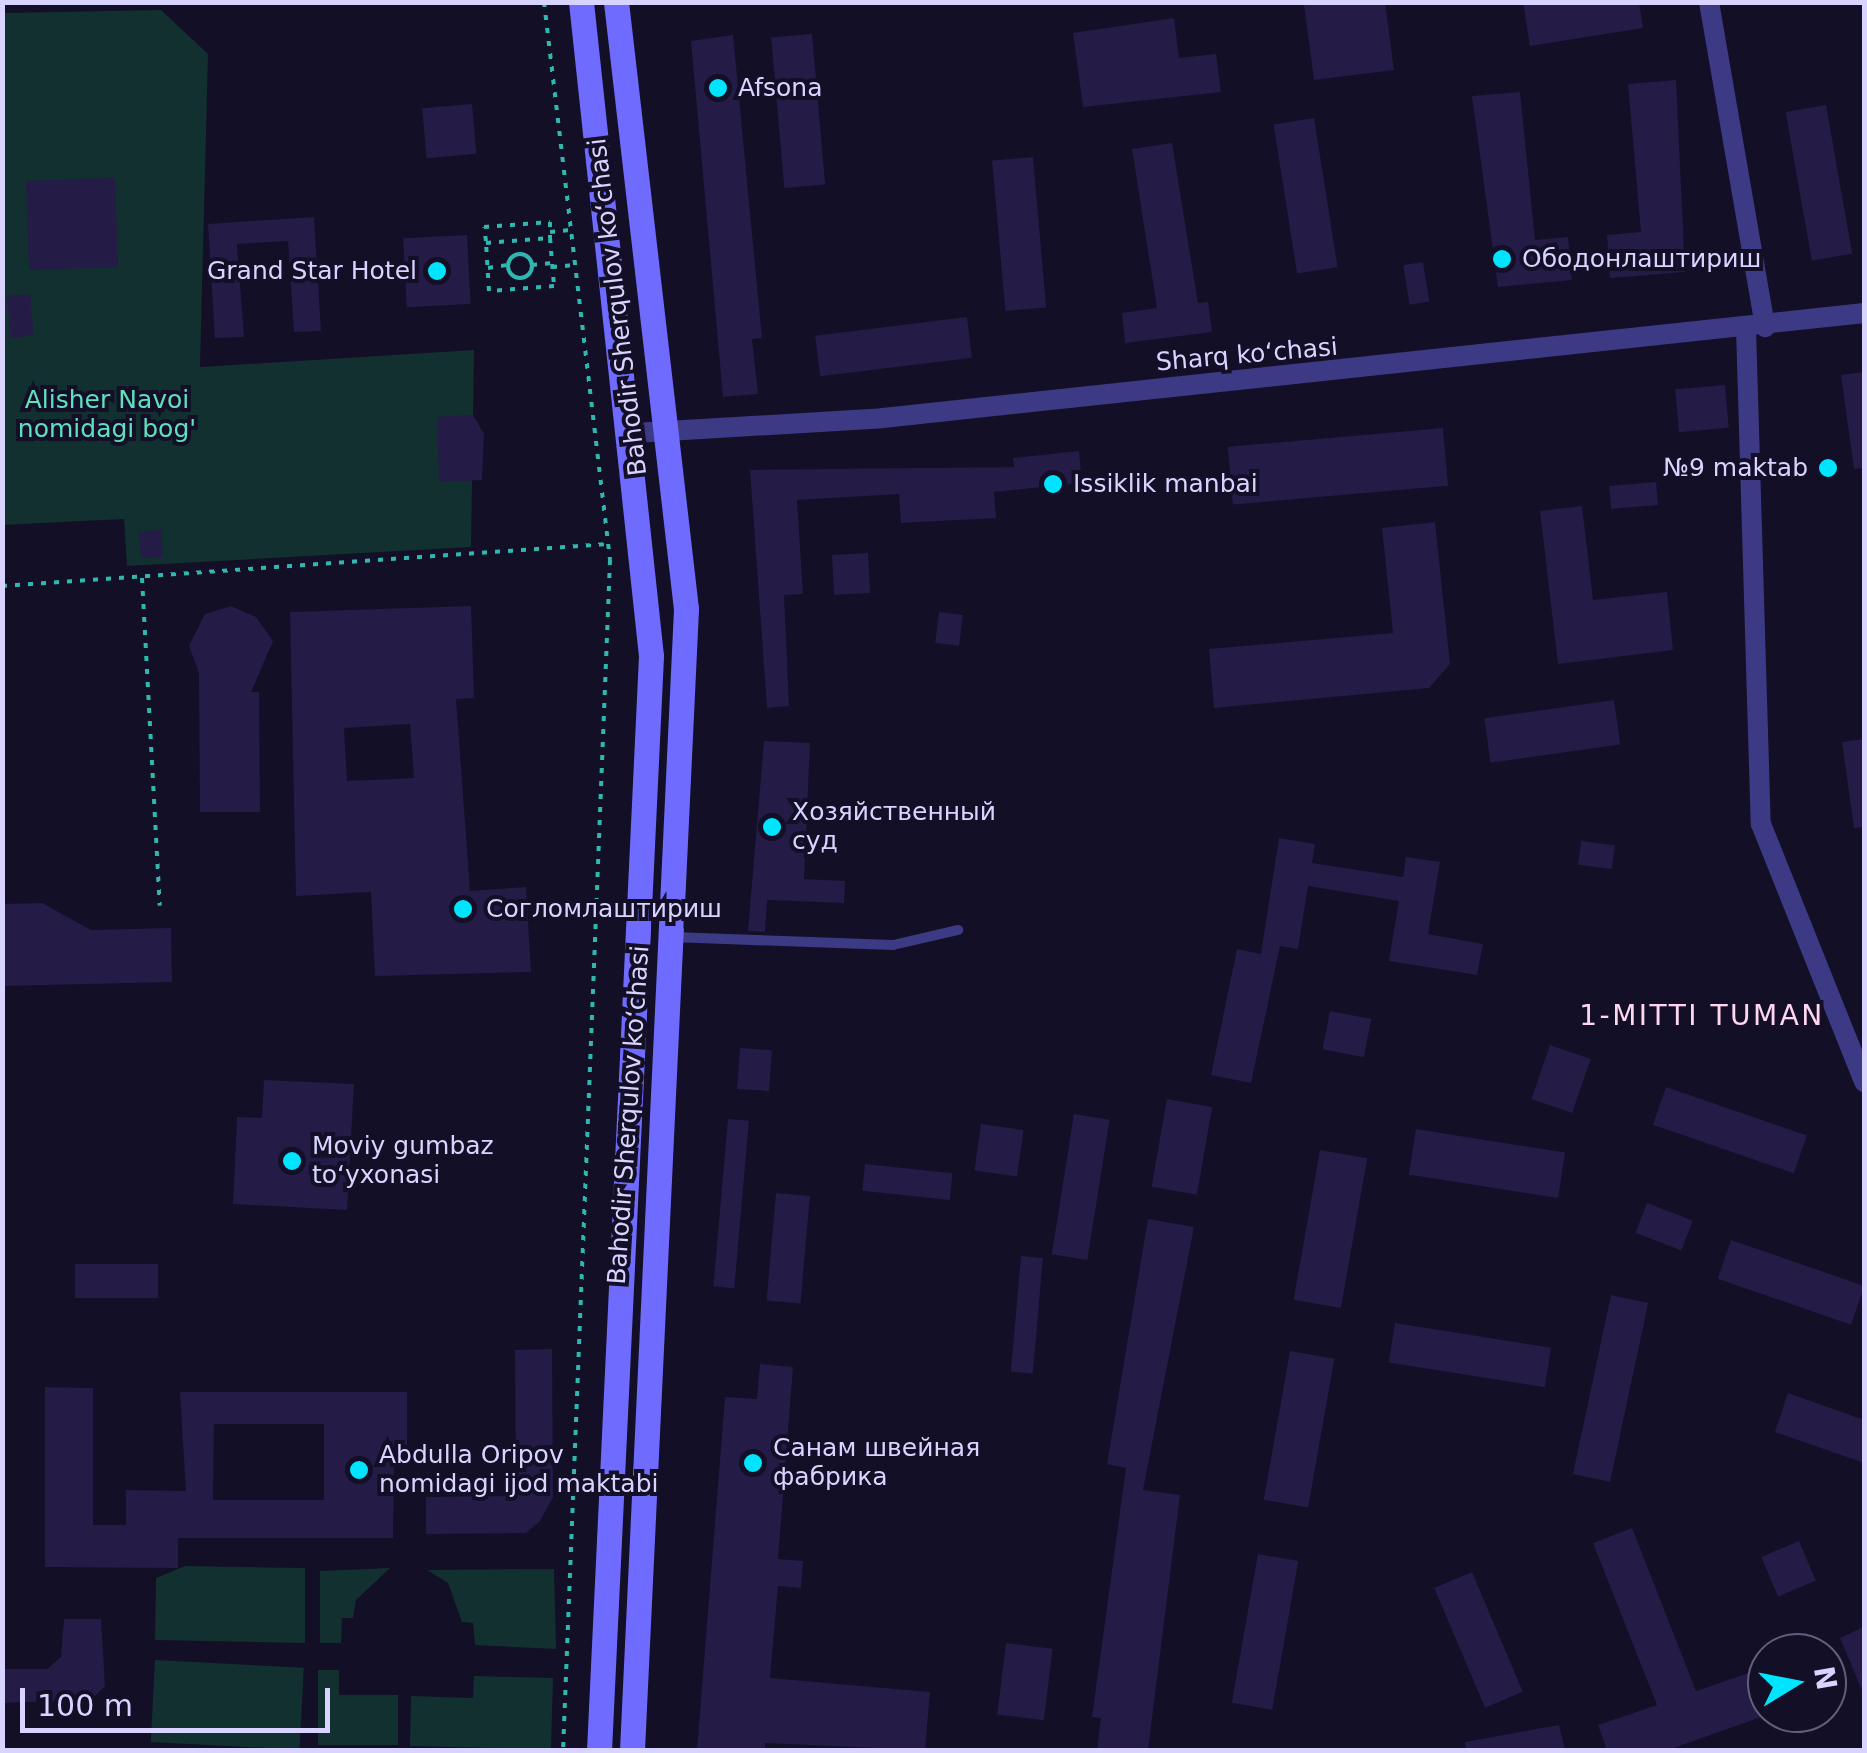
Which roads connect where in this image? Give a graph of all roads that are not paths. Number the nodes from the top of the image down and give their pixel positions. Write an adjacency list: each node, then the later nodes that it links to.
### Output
1 (581, 2): 7 (main road, Bahodir Sherqulov ko‘chasi)
2 (616, 2): 6 (main road, Bahodir Sherqulov ko‘chasi)
3 (1709, 2): 5 (street)
4 (1864, 312): 5 (street, Sharq ko‘chasi)
5 (1756, 328): 6 (street, Sharq ko‘chasi); 10 (street)
6 (666, 431): 7 (street, Sharq ko‘chasi); 9 (main road, Bahodir Sherqulov ko‘chasi)
7 (634, 433): 11 (main road, Bahodir Sherqulov ko‘chasi)
8 (958, 930): 9 (lane)
9 (671, 936): 12 (main road, Bahodir Sherqulov ko‘chasi)
10 (1864, 1082)
11 (600, 1750)
12 (632, 1750)

